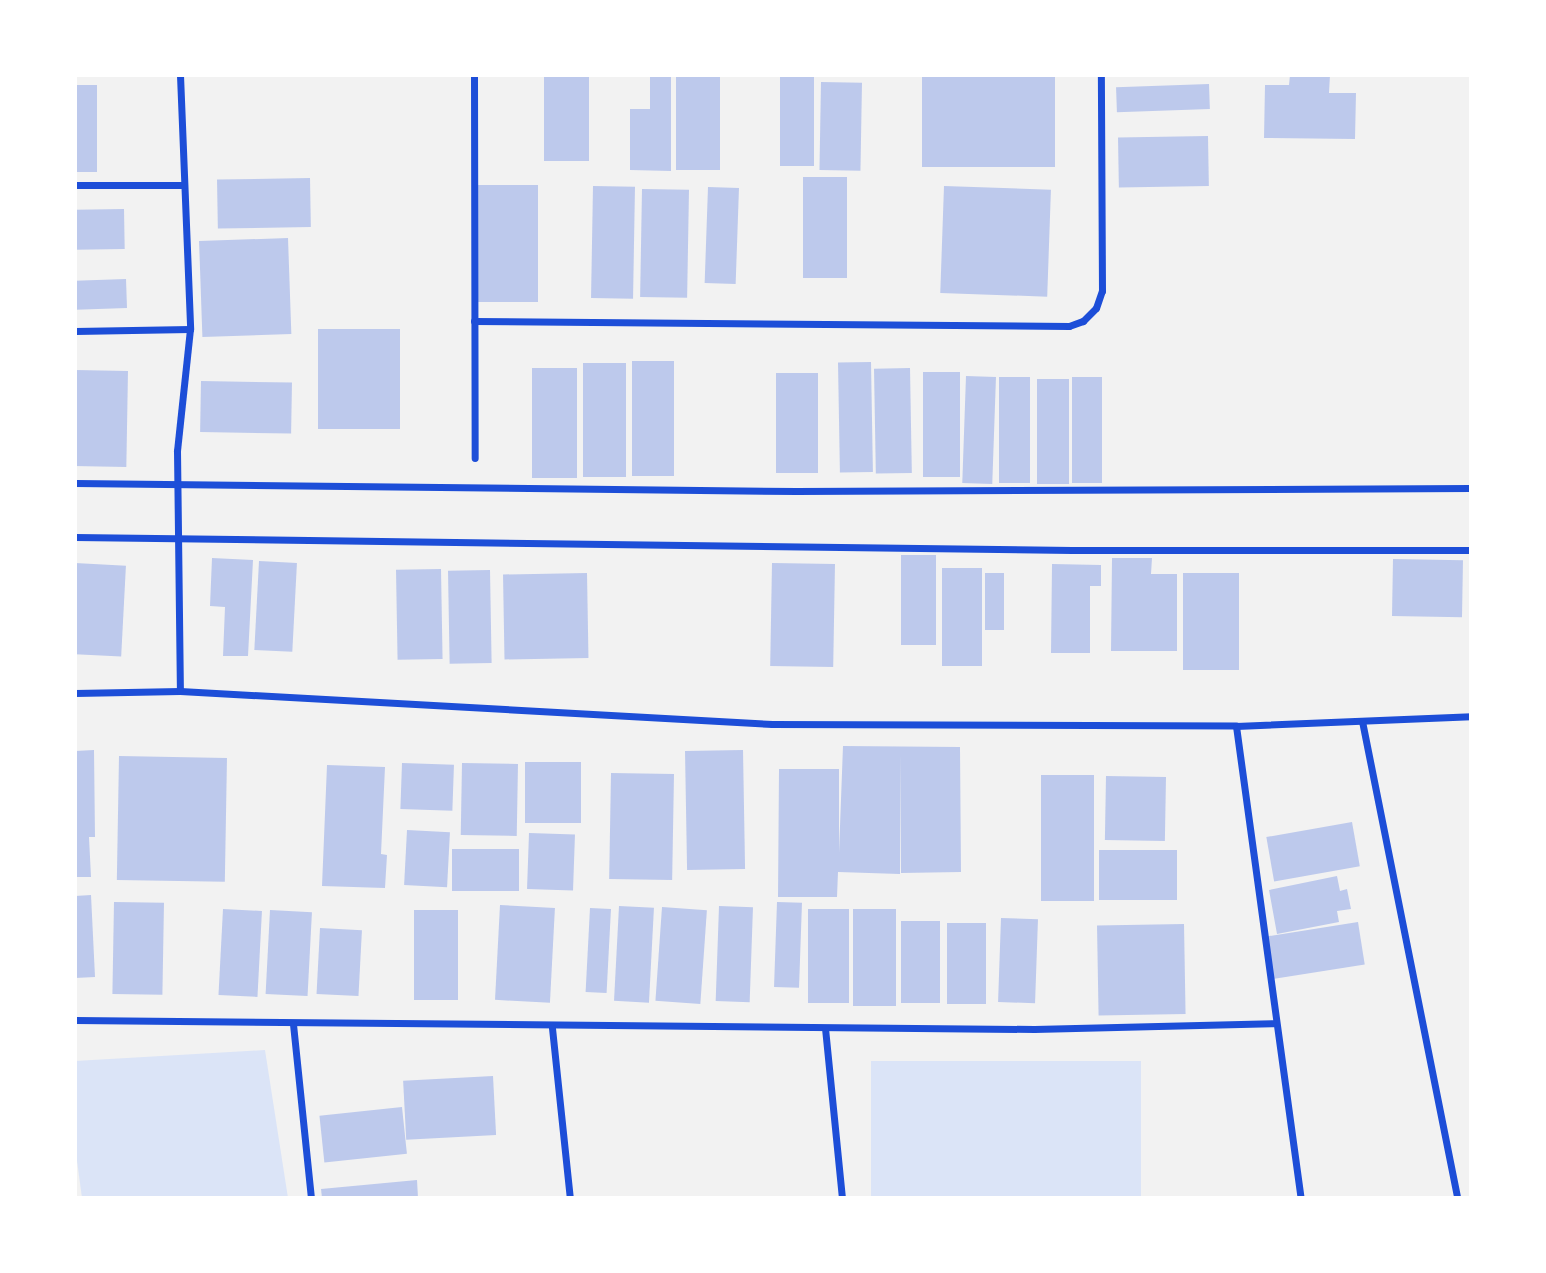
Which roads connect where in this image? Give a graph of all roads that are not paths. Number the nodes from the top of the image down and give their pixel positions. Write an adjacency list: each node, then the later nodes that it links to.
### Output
1 (180, 75): 5 (street)
2 (474, 75): 6 (street)
3 (1101, 75): 6 (street)
4 (75, 185): 5 (street)
5 (184, 185): 7 (street)
6 (474, 321): 9 (street)
7 (190, 329): 8 (street); 11 (street)
8 (75, 331)
9 (475, 458)
10 (75, 483): 11 (street)
11 (177, 486): 12 (street); 14 (street)
12 (1471, 488)
13 (75, 537): 14 (street)
14 (176, 537): 15 (street); 16 (street)
15 (1471, 550)
16 (180, 691): 17 (street); 20 (street)
17 (75, 693)
18 (1471, 716): 19 (street)
19 (1362, 721): 20 (street); 30 (street)
20 (1236, 726): 22 (street)
21 (75, 1020): 23 (street)
22 (1273, 1023): 25 (street); 29 (street)
23 (293, 1024): 24 (street); 26 (street)
24 (552, 1028): 25 (street); 27 (street)
25 (825, 1028): 28 (street)
26 (311, 1198)
27 (570, 1198)
28 (842, 1198)
29 (1301, 1198)
30 (1457, 1198)

